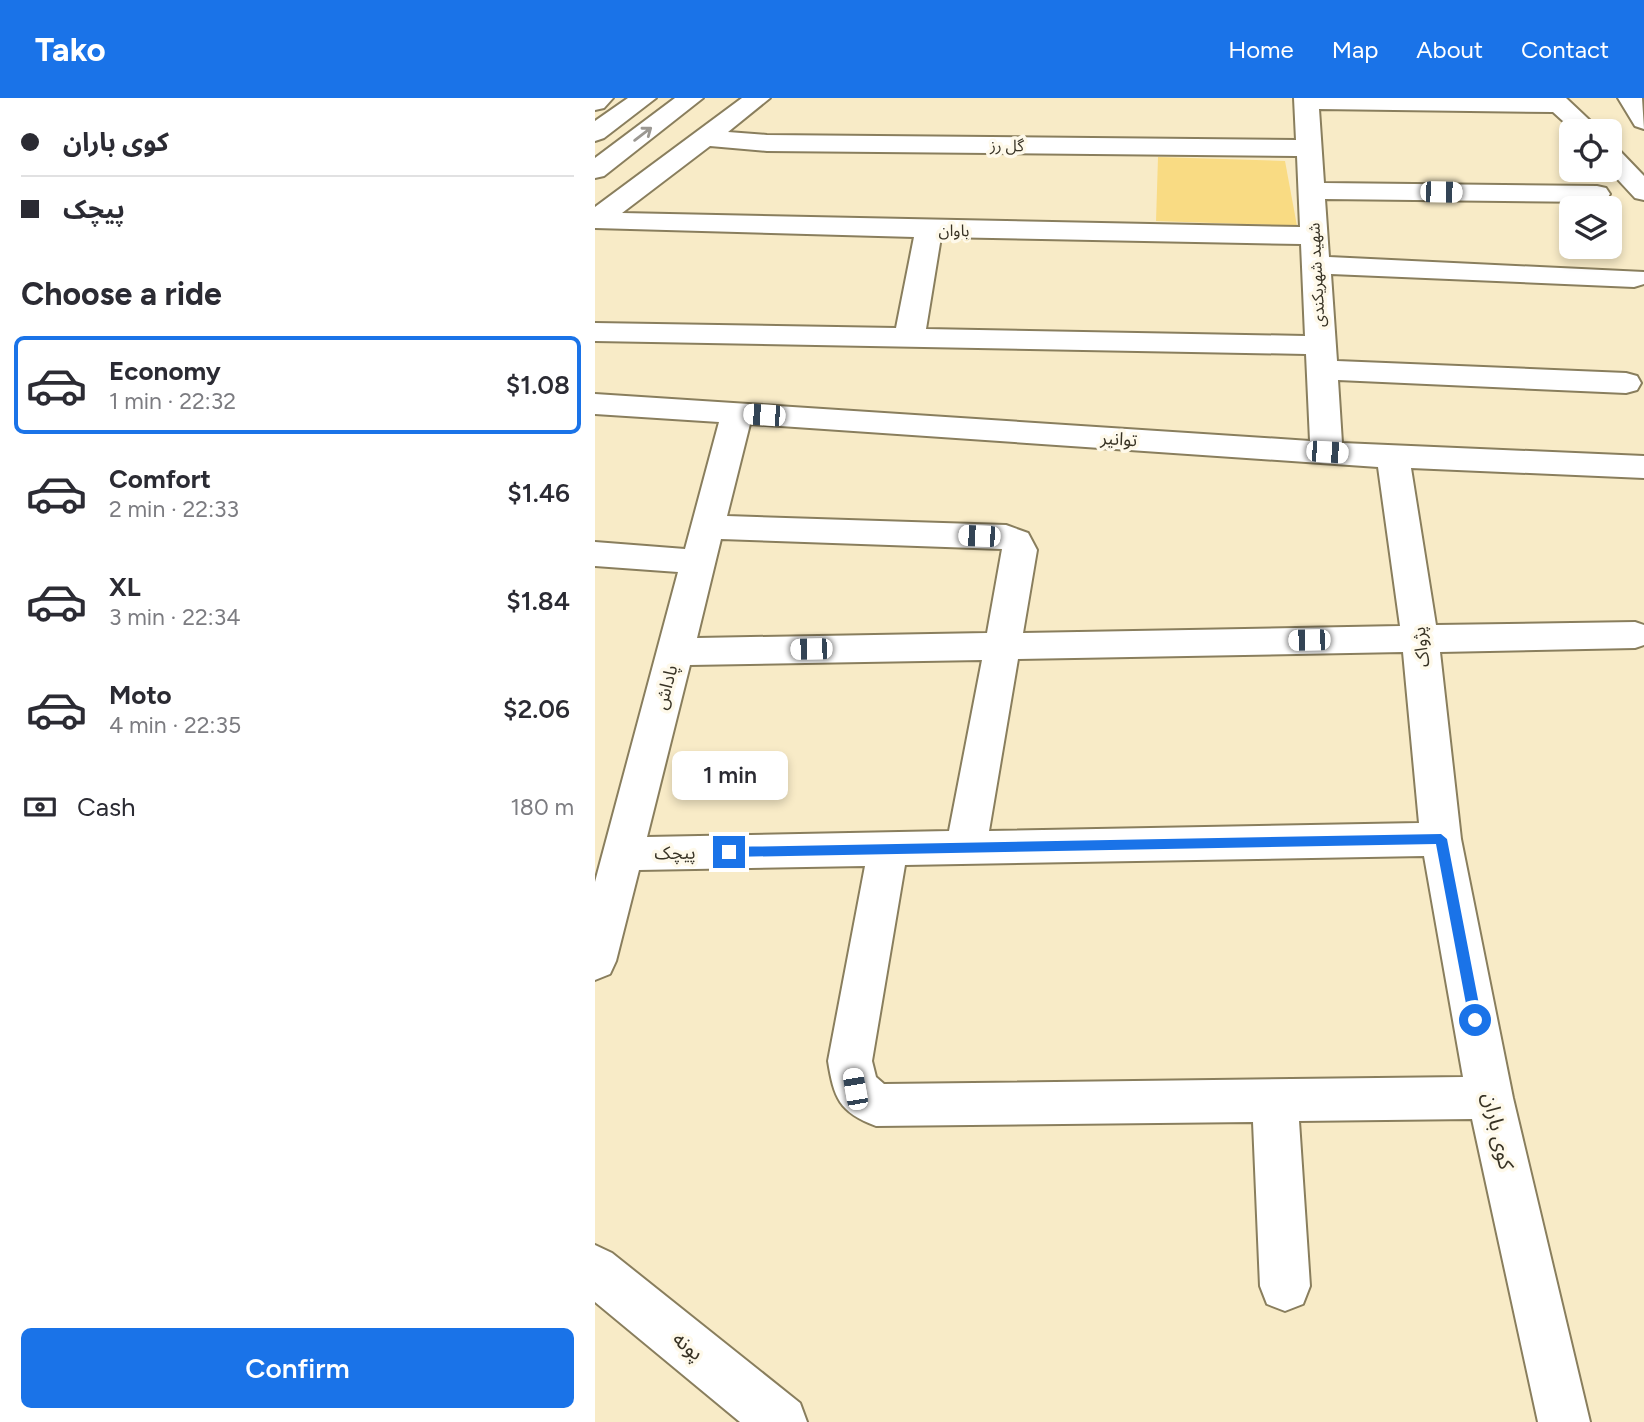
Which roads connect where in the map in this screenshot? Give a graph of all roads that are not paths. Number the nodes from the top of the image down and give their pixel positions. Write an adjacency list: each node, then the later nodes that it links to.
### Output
1 (601, 98): 8 (street)
2 (644, 98): 11 (street)
3 (691, 98): 15 (street, one-way to 3)
4 (758, 98): 12 (street)
5 (1630, 98): 10 (street)
6 (1306, 99): 7 (street); 13 (street, شهید شهریکندی)
7 (1556, 102): 9 (street)
8 (595, 103)
9 (1575, 119)
10 (1644, 121)
11 (598, 128)
12 (706, 138): 13 (street, گل رز); 19 (street)
13 (1309, 148): 16 (street, شهید شهریکندی)
14 (1622, 168): 17 (street)
15 (595, 170)
16 (1311, 191): 18 (street); 21 (street, شهید شهریکندی)
17 (1644, 192)
18 (1598, 194)
19 (595, 220): 20 (street, باوان)
20 (929, 229): 21 (street, باوان); 25 (street)
21 (1314, 236): 22 (street, شهید شهریکندی)
22 (1316, 265): 23 (street); 26 (street, شهید شهریکندی)
23 (1634, 278)
24 (595, 332): 25 (street)
25 (909, 339): 26 (street)
26 (1321, 357): 27 (street); 30 (street, شهید شهریکندی)
27 (1626, 383)
28 (595, 404): 29 (street, توانیر)
29 (737, 414): 30 (street, توانیر); 33 (street, پاداش)
30 (1327, 452): 31 (street, توانیر)
31 (1393, 457): 32 (street, توانیر); 37 (street, پژواک)
32 (1644, 467)
33 (708, 527): 35 (street, پاداش); 38 (street)
34 (595, 554): 35 (street)
35 (699, 562): 39 (street, پاداش)
36 (1635, 635): 37 (street)
37 (1420, 638): 38 (street); 40 (street, پژواک)
38 (1002, 646): 39 (street); 41 (street)
39 (675, 652): 43 (street, پاداش)
40 (1441, 839): 41 (street, پیچک); 45 (street, کوی باران)
41 (966, 848): 42 (street, پیچک)
42 (888, 849): 43 (street, پیچک); 46 (street)
43 (623, 855): 44 (street, پاداش)
44 (595, 961)
45 (1490, 1098): 46 (street); 50 (street, کوی باران)
46 (1275, 1101): 48 (street)
47 (595, 1270): 49 (street, پونه)
48 (1286, 1286)
49 (781, 1422)
50 (1564, 1422)

